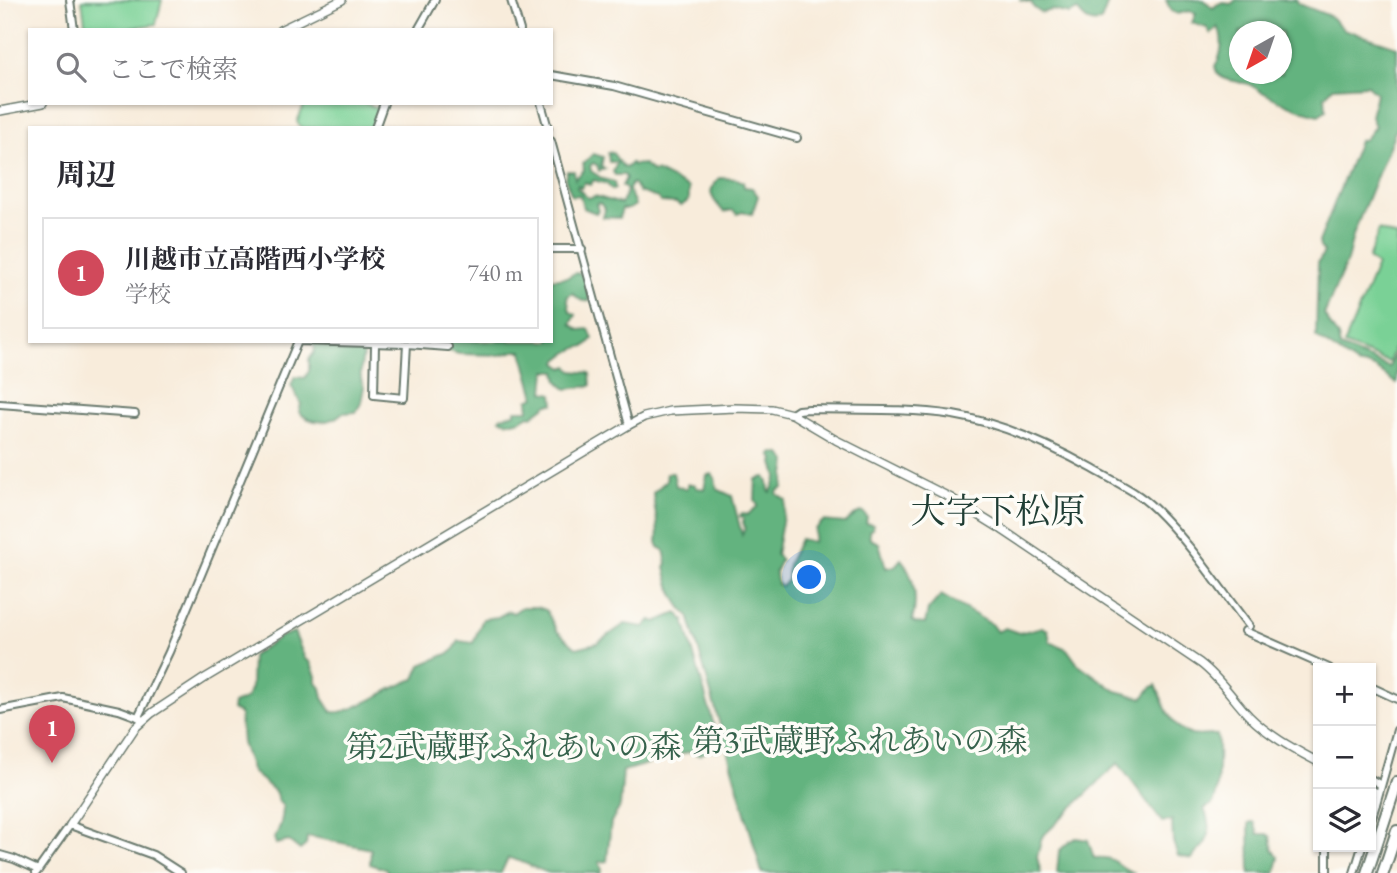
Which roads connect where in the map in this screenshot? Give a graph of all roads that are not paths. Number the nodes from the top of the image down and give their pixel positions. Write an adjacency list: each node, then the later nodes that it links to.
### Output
1 (70, 0): 5 (street)
2 (342, 0): 6 (street)
3 (435, 0): 7 (street)
4 (511, 0): 8 (street)
5 (74, 28)
6 (284, 28)
7 (419, 28)
8 (519, 28)
9 (553, 75): 16 (street)
10 (32, 105): 13 (street)
11 (383, 105): 14 (street)
12 (542, 105): 15 (street)
13 (0, 111)
14 (376, 126)
15 (547, 126)
16 (797, 138)
17 (553, 148): 19 (street)
18 (553, 249): 19 (street)
19 (582, 249): 28 (street)
20 (297, 343): 33 (street)
21 (349, 343): 22 (street)
22 (375, 344): 23 (street); 23 (street)
23 (407, 344): 24 (street)
24 (449, 347)
25 (0, 404): 26 (street)
26 (135, 414)
27 (792, 414): 28 (street); 29 (street); 35 (street)
28 (629, 425): 33 (street)
29 (1318, 663)
30 (1376, 689): 31 (street)
31 (1397, 699)
32 (0, 710): 33 (street)
33 (140, 719): 40 (street)
34 (1397, 730): 38 (street)
35 (1313, 758)
36 (1376, 782): 38 (street)
37 (1397, 782): 49 (highway)
38 (1381, 785): 39 (street)
39 (1376, 796)
40 (70, 824): 45 (street); 46 (street)
41 (1397, 831): 50 (highway)
42 (1327, 852): 47 (street)
43 (1360, 852): 48 (street)
44 (0, 855): 45 (street)
45 (37, 871)
46 (181, 873)
47 (1327, 873)
48 (1354, 873)
49 (1367, 873)
50 (1383, 873)

